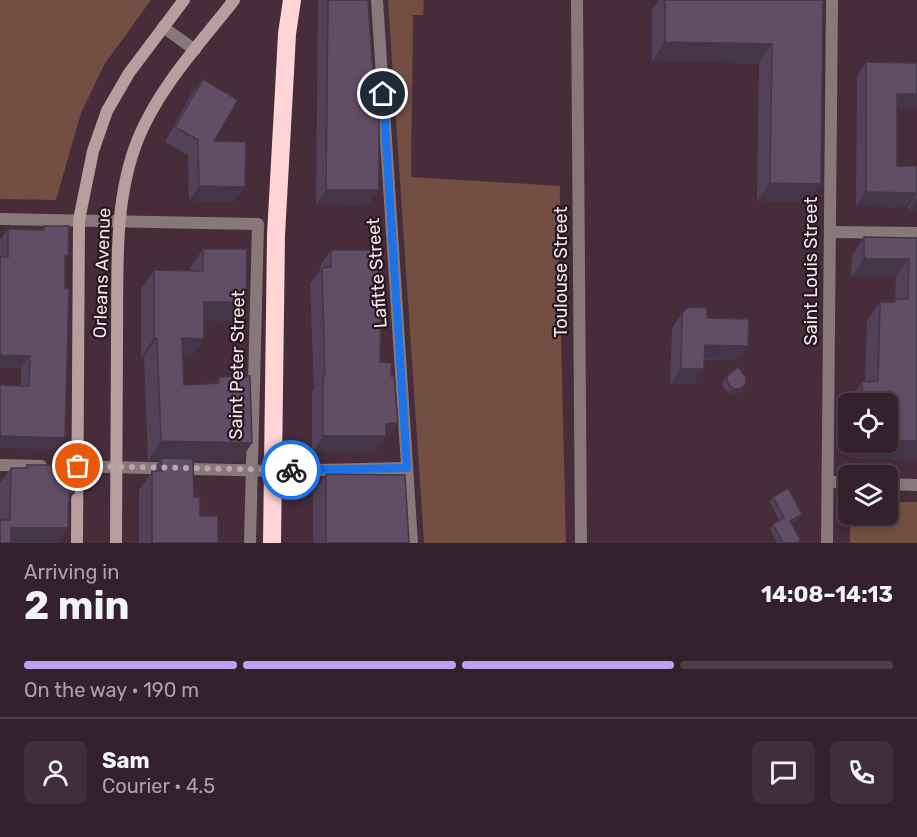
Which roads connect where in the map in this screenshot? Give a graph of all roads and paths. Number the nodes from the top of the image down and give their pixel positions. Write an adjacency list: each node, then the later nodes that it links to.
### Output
1 (184, 0): 7 (street, Orleans Avenue)
2 (234, 0): 8 (street, Orleans Avenue)
3 (292, 0): 26 (highway, bridge)
4 (377, 0): 17 (street, Lafitte Street)
5 (577, 0): 28 (street, Toulouse Street)
6 (832, 0): 12 (street, Saint Louis Street)
7 (163, 27): 8 (street); 10 (street, Orleans Avenue)
8 (195, 50): 11 (street, Orleans Avenue)
9 (0, 219): 10 (street)
10 (79, 220): 11 (street); 15 (street, Orleans Avenue)
11 (120, 221): 16 (street, Orleans Avenue); 18 (street, Saint Peter Street)
12 (830, 232): 13 (street); 19 (street, Saint Louis Street)
13 (917, 233)
14 (0, 465): 15 (street)
15 (78, 466): 16 (street); 23 (street, Orleans Avenue)
16 (116, 467): 18 (street); 24 (street, Orleans Avenue)
17 (407, 468): 18 (street); 27 (street, Lafitte Street)
18 (252, 470): 25 (street, Saint Peter Street)
19 (828, 482): 20 (street); 29 (street, Saint Louis Street)
20 (838, 482)
21 (898, 484): 22 (street)
22 (917, 485)
23 (77, 543)
24 (116, 543)
25 (250, 543)
26 (272, 543)
27 (412, 543)
28 (581, 543)
29 (827, 543)

